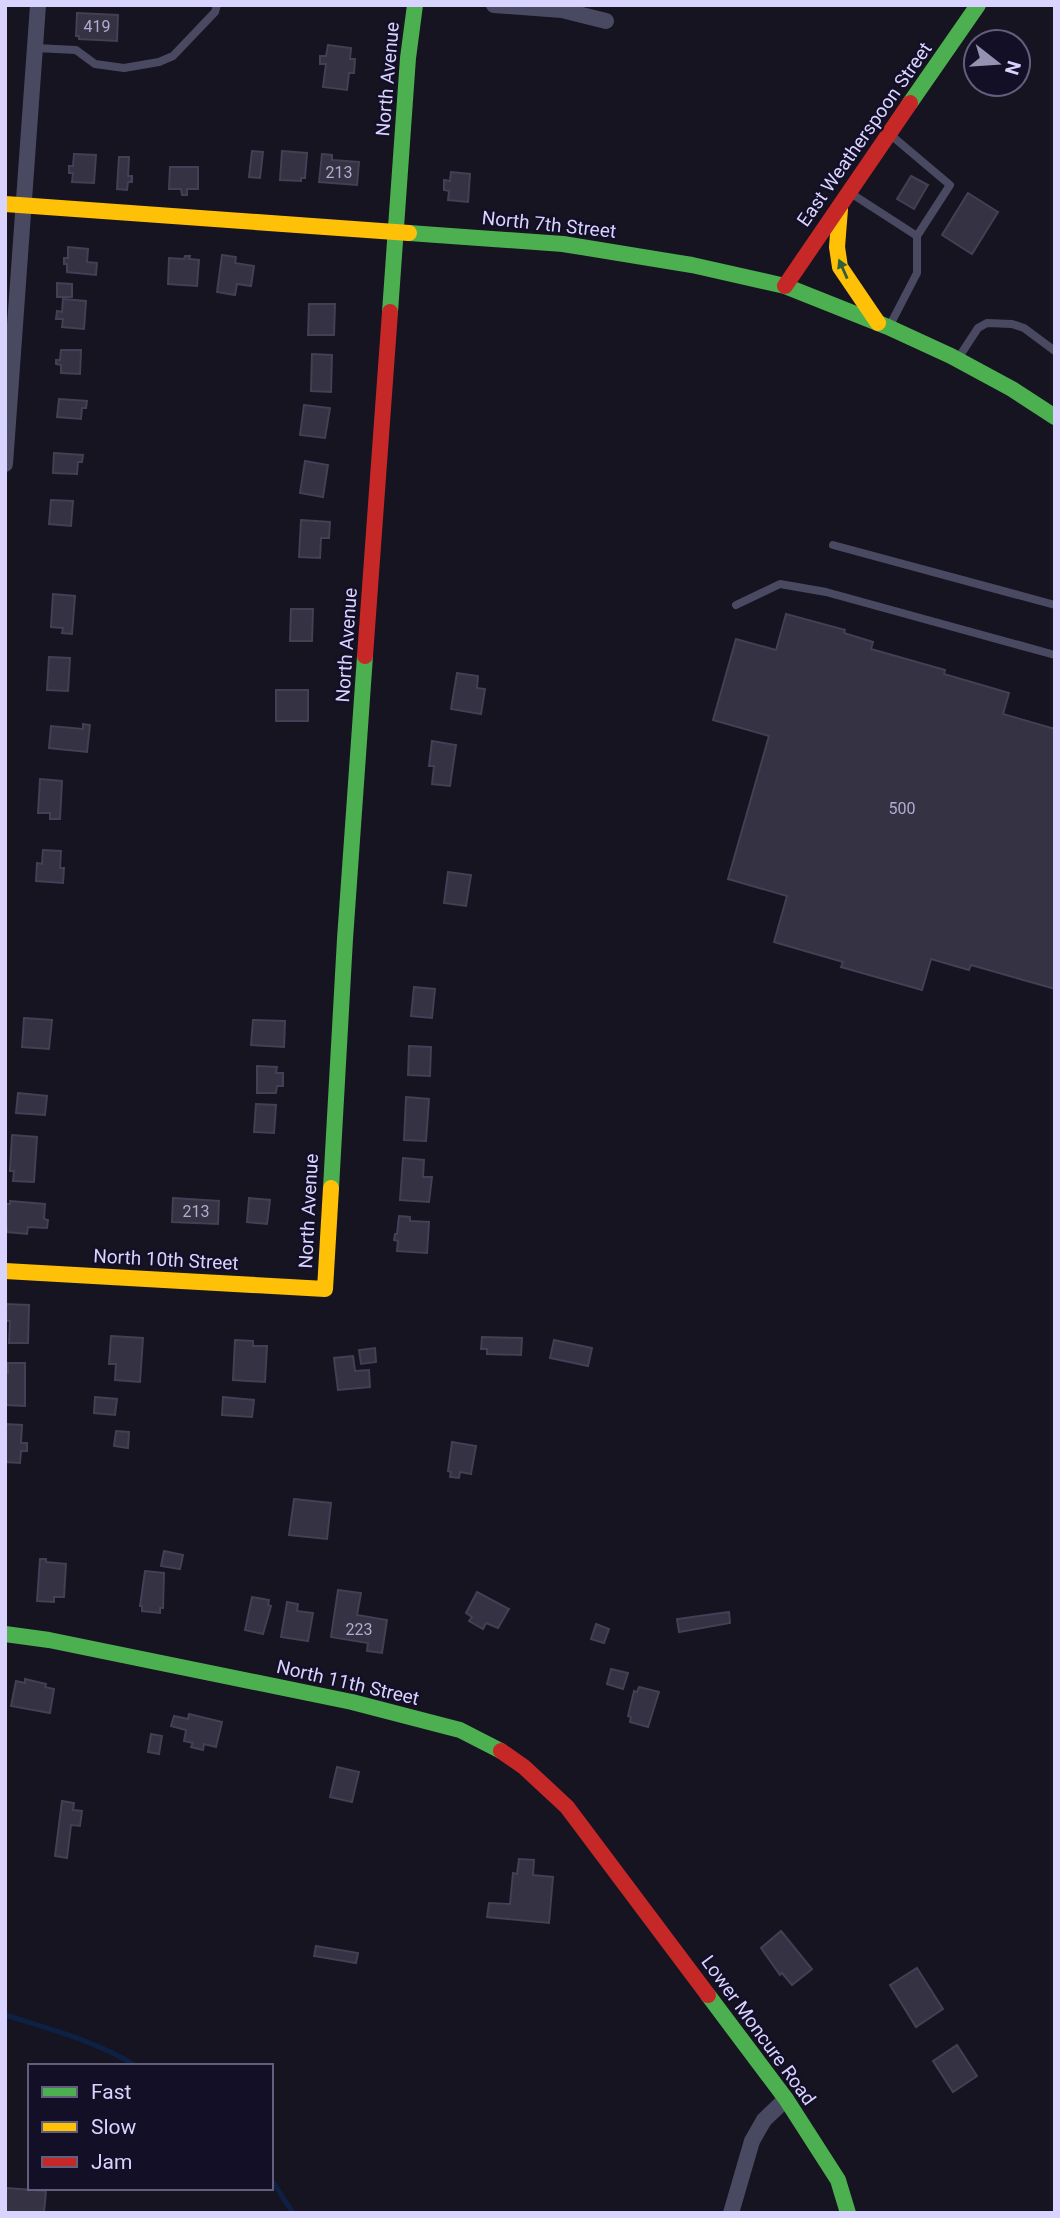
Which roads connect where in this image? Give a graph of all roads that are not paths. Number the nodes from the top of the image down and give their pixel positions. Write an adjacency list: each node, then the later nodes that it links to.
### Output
1 (38, 5): 7 (street)
2 (217, 5): 7 (lane)
3 (415, 5): 12 (street, North Avenue)
4 (494, 5): 6 (street)
5 (978, 5): 8 (street, East Weatherspoon Street)
6 (606, 21)
7 (35, 48): 11 (street)
8 (890, 134): 9 (street, East Weatherspoon Street); 13 (lane)
9 (845, 199): 13 (lane); 14 (street, East Weatherspoon Street); 15 (street, one-way to 9)
10 (5, 204): 11 (street, North 7th Street)
11 (23, 205): 12 (street, North 7th Street); 19 (street)
12 (396, 231): 14 (street, North 7th Street); 25 (street, North Avenue)
13 (917, 236): 15 (lane)
14 (785, 286): 15 (street, North 7th Street)
15 (883, 325): 17 (street, North 7th Street)
16 (1055, 351): 17 (lane)
17 (957, 360): 18 (street, North 7th Street)
18 (1055, 417)
19 (5, 464)
20 (833, 545): 22 (lane)
21 (736, 604): 23 (lane)
22 (1055, 605)
23 (1055, 655)
24 (5, 1270): 25 (street, North 10th Street)
25 (325, 1289)
26 (5, 1634): 27 (street, North 11th Street)
27 (622, 1881): 28 (street, Lower Moncure Road)
28 (786, 2099): 29 (street); 30 (street, Lower Moncure Road)
29 (731, 2213)
30 (848, 2213)

